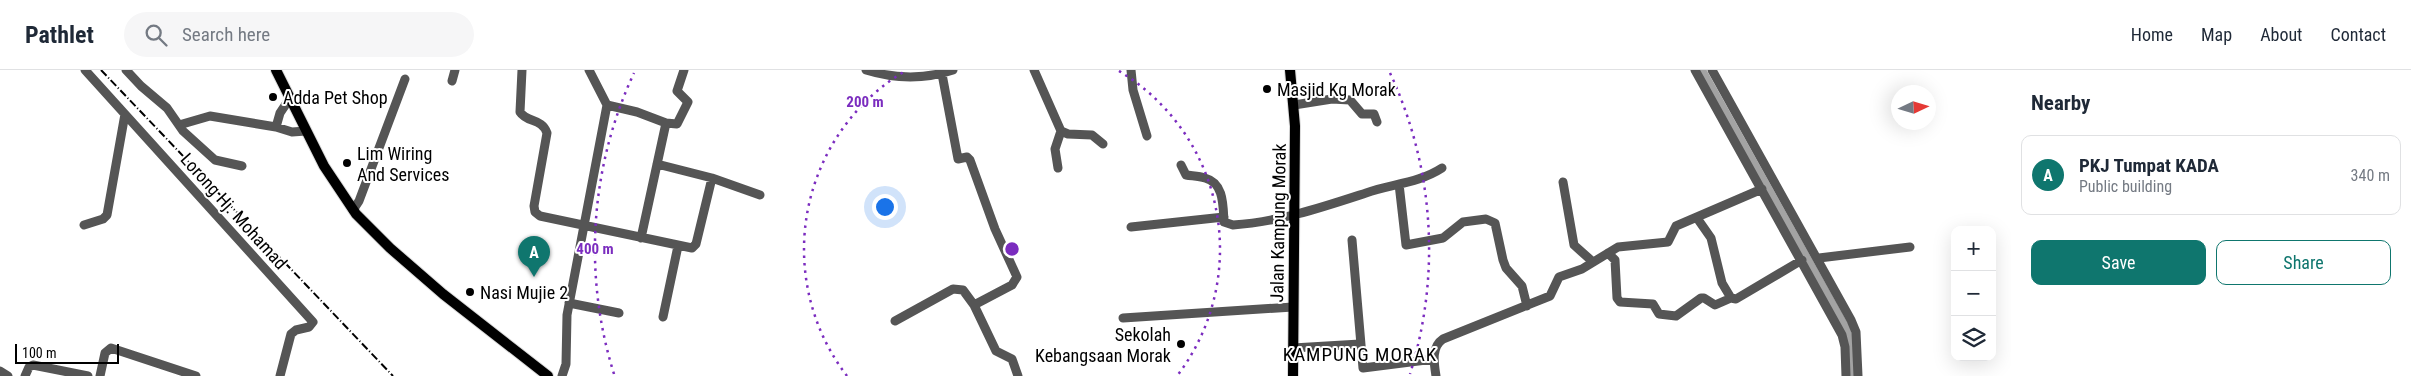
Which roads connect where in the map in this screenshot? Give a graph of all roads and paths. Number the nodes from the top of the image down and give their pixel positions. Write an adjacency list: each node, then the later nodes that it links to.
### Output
1 (85, 70): 21 (street, Lorong Hj. Mohamad)
2 (126, 70): 24 (street)
3 (276, 70): 18 (main road)
4 (455, 70): 17 (street)
5 (522, 70): 45 (street)
6 (589, 70): 19 (street)
7 (684, 70): 23 (street)
8 (866, 70): 15 (street)
9 (953, 70): 15 (street)
10 (1034, 70): 27 (street)
11 (1131, 70): 28 (street)
12 (1290, 70): 20 (main road, Jalan Kampung Morak)
13 (1695, 70): 38 (street)
14 (1712, 70): 52 (street)
15 (942, 74): 57 (street)
16 (405, 79): 40 (street)
17 (452, 81)
18 (290, 98): 25 (street); 26 (main road)
19 (607, 105): 23 (street); 45 (street)
20 (1294, 105): 22 (street); 41 (main road, Jalan Kampung Morak)
21 (125, 114): 44 (street); 73 (street, Lorong Hj. Mohamad)
22 (1377, 122)
23 (666, 123): 30 (street)
24 (179, 125): 25 (street); 32 (street)
25 (276, 127): 26 (street)
26 (306, 131): 40 (main road)
27 (1061, 131): 29 (street); 33 (street)
28 (1147, 136)
29 (1103, 144)
30 (657, 164): 35 (street); 47 (street)
31 (1181, 165): 42 (street)
32 (242, 166)
33 (1058, 168)
34 (1442, 168): 37 (street)
35 (712, 178): 39 (street); 49 (street)
36 (1563, 182): 54 (street)
37 (1399, 184): 41 (street); 58 (street)
38 (1762, 190): 43 (street); 53 (street)
39 (760, 195)
40 (353, 210): 74 (main road)
41 (1294, 214): 42 (street); 59 (main road, Jalan Kampung Morak)
42 (1224, 217): 46 (street)
43 (1697, 218): 51 (street); 55 (street)
44 (84, 225)
45 (585, 227): 47 (street); 56 (street)
46 (1131, 227)
47 (641, 238): 49 (street)
48 (1352, 240): 64 (street)
49 (678, 246): 61 (street)
50 (1910, 247): 52 (street)
51 (1608, 253): 54 (street); 55 (street)
52 (1819, 258): 80 (street)
53 (1802, 260): 55 (street); 79 (street)
54 (1592, 262): 58 (street)
55 (1731, 298)
56 (569, 303): 60 (street); 75 (street)
57 (974, 305): 63 (street); 76 (street)
58 (1527, 306): 66 (street)
59 (1293, 307): 62 (street); 65 (main road, Jalan Kampung Morak)
60 (619, 313)
61 (663, 317)
62 (1123, 318)
63 (895, 321)
64 (1360, 344): 65 (street); 66 (street)
65 (1292, 348): 77 (main road, Jalan Kampung Morak)
66 (1434, 358): 78 (street)
67 (0, 371): 68 (street)
68 (8, 376)
69 (24, 376): 70 (street)
70 (88, 376)
71 (100, 376): 72 (street)
72 (196, 376)
73 (280, 376)
74 (548, 376)
75 (562, 376)
76 (1018, 376)
77 (1293, 376)
78 (1436, 376)
79 (1846, 376)
80 (1858, 376)

